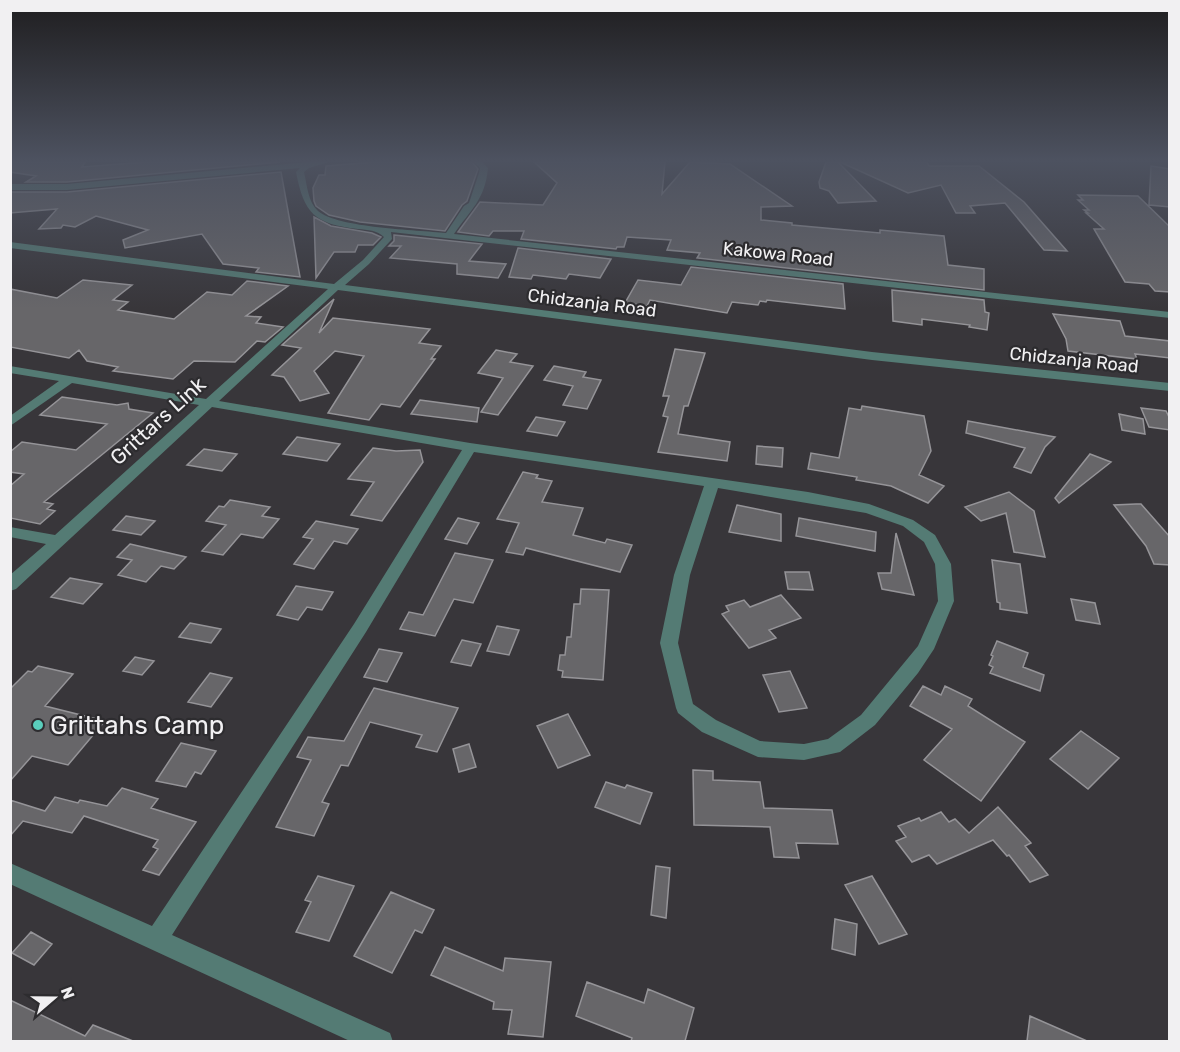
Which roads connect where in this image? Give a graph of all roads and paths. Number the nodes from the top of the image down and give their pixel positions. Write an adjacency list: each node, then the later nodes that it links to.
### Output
1 (313, 211): 3 (street, Kakowa Road)
2 (465, 211): 4 (street)
3 (380, 230): 4 (street, Kakowa Road); 6 (street, Grittars Link)
4 (448, 236): 7 (street, Kakowa Road)
5 (10, 244): 6 (street, Chidzanja Road)
6 (334, 288): 10 (street, Chidzanja Road); 11 (street, Grittars Link)
7 (1170, 315)
8 (10, 369): 9 (street)
9 (70, 379): 11 (street); 12 (street)
10 (1170, 387)
11 (210, 402): 13 (street); 16 (street, Grittars Link)
12 (10, 422)
13 (470, 447): 14 (street); 19 (street)
14 (712, 484): 14 (street)
15 (10, 532): 16 (street)
16 (59, 541): 17 (street, Grittars Link)
17 (10, 585)
18 (10, 873): 19 (street)
19 (156, 940): 20 (street)
20 (381, 1041)

